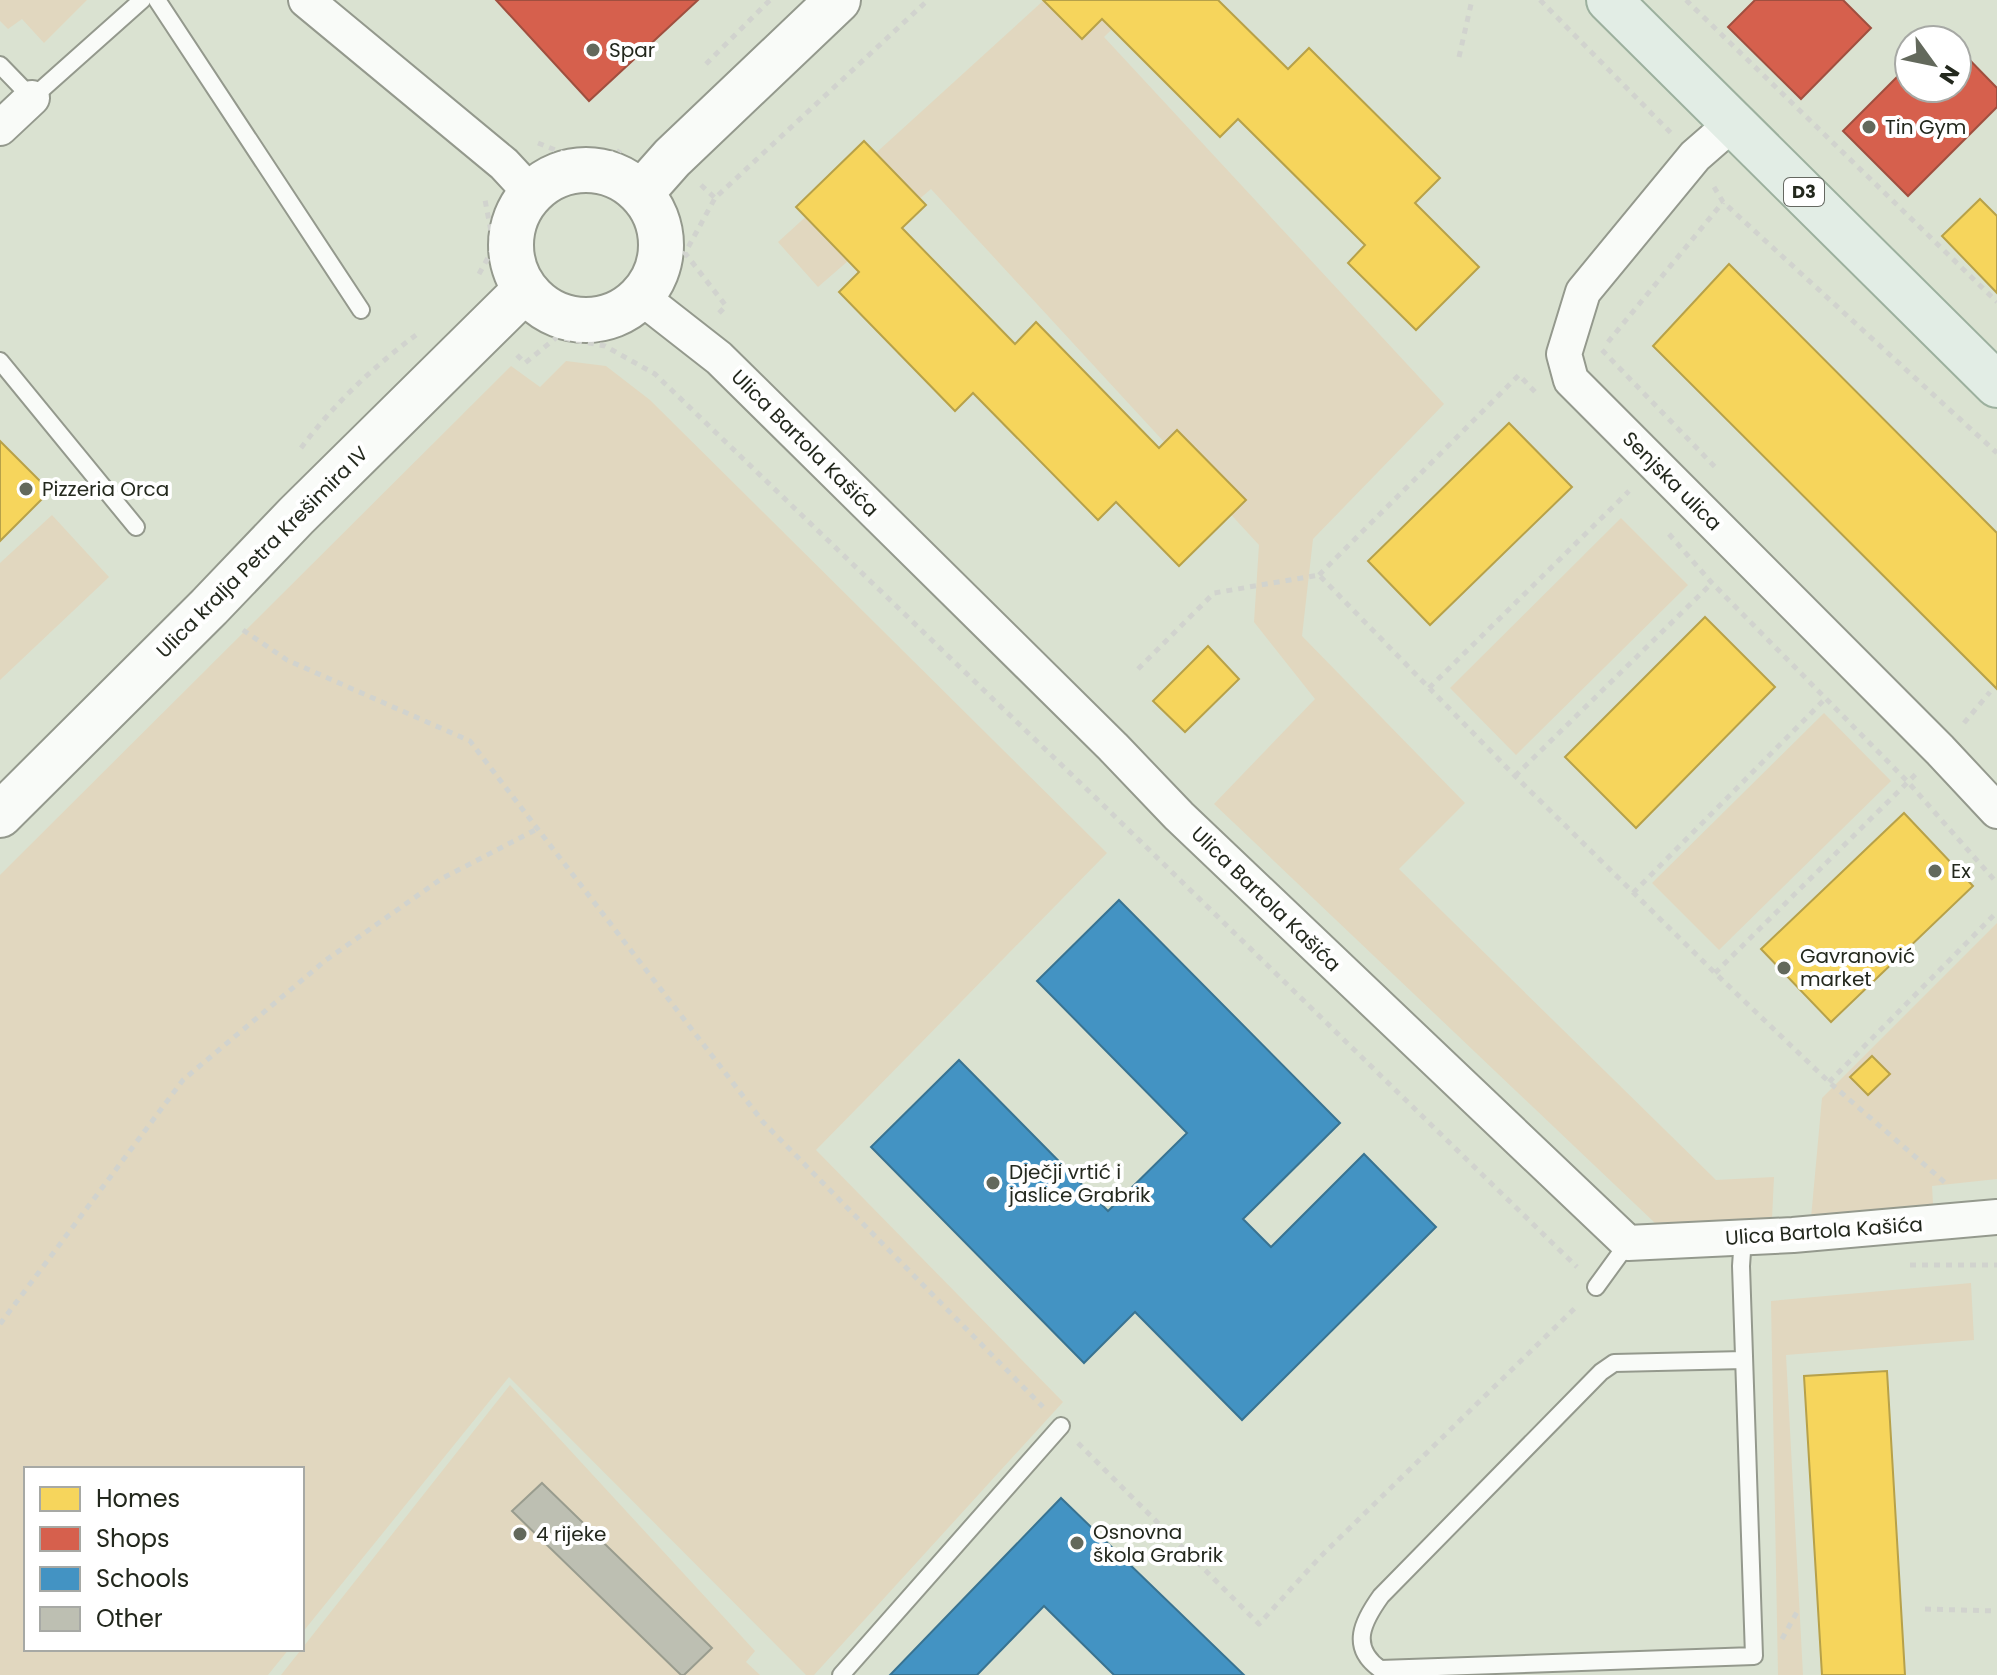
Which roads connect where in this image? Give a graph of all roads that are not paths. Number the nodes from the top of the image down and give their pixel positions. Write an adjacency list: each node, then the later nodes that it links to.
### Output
1 (142, 0): 7 (lane)
2 (157, 0): 14 (lane)
3 (306, 0): 10 (street)
4 (838, 0): 11 (street)
5 (1609, 0): 8 (main road, D3)
6 (0, 65): 7 (lane)
7 (32, 98): 9 (street)
8 (1734, 122): 16 (main road, D3); 19 (street, Senjska ulica)
9 (0, 128)
10 (531, 193): 11 (street); 12 (street)
11 (641, 193): 13 (street)
12 (525, 290): 13 (street); 18 (street, Ulica kralja Petra Krešimira IV)
13 (641, 297): 22 (street, Ulica Bartola Kašića)
14 (361, 310)
15 (0, 361): 17 (lane)
16 (1997, 385)
17 (136, 527)
18 (2, 807)
19 (1997, 811)
20 (1997, 1221): 21 (street, Ulica Bartola Kašića)
21 (1743, 1237): 22 (street, Ulica Bartola Kašića); 24 (lane)
22 (1628, 1243): 23 (lane)
23 (1596, 1287)
24 (1744, 1360): 26 (lane); 27 (lane)
25 (1061, 1426): 28 (lane)
26 (1754, 1656): 27 (lane); 29 (lane)
27 (1706, 1666)
28 (841, 1675)
29 (1755, 1675)

